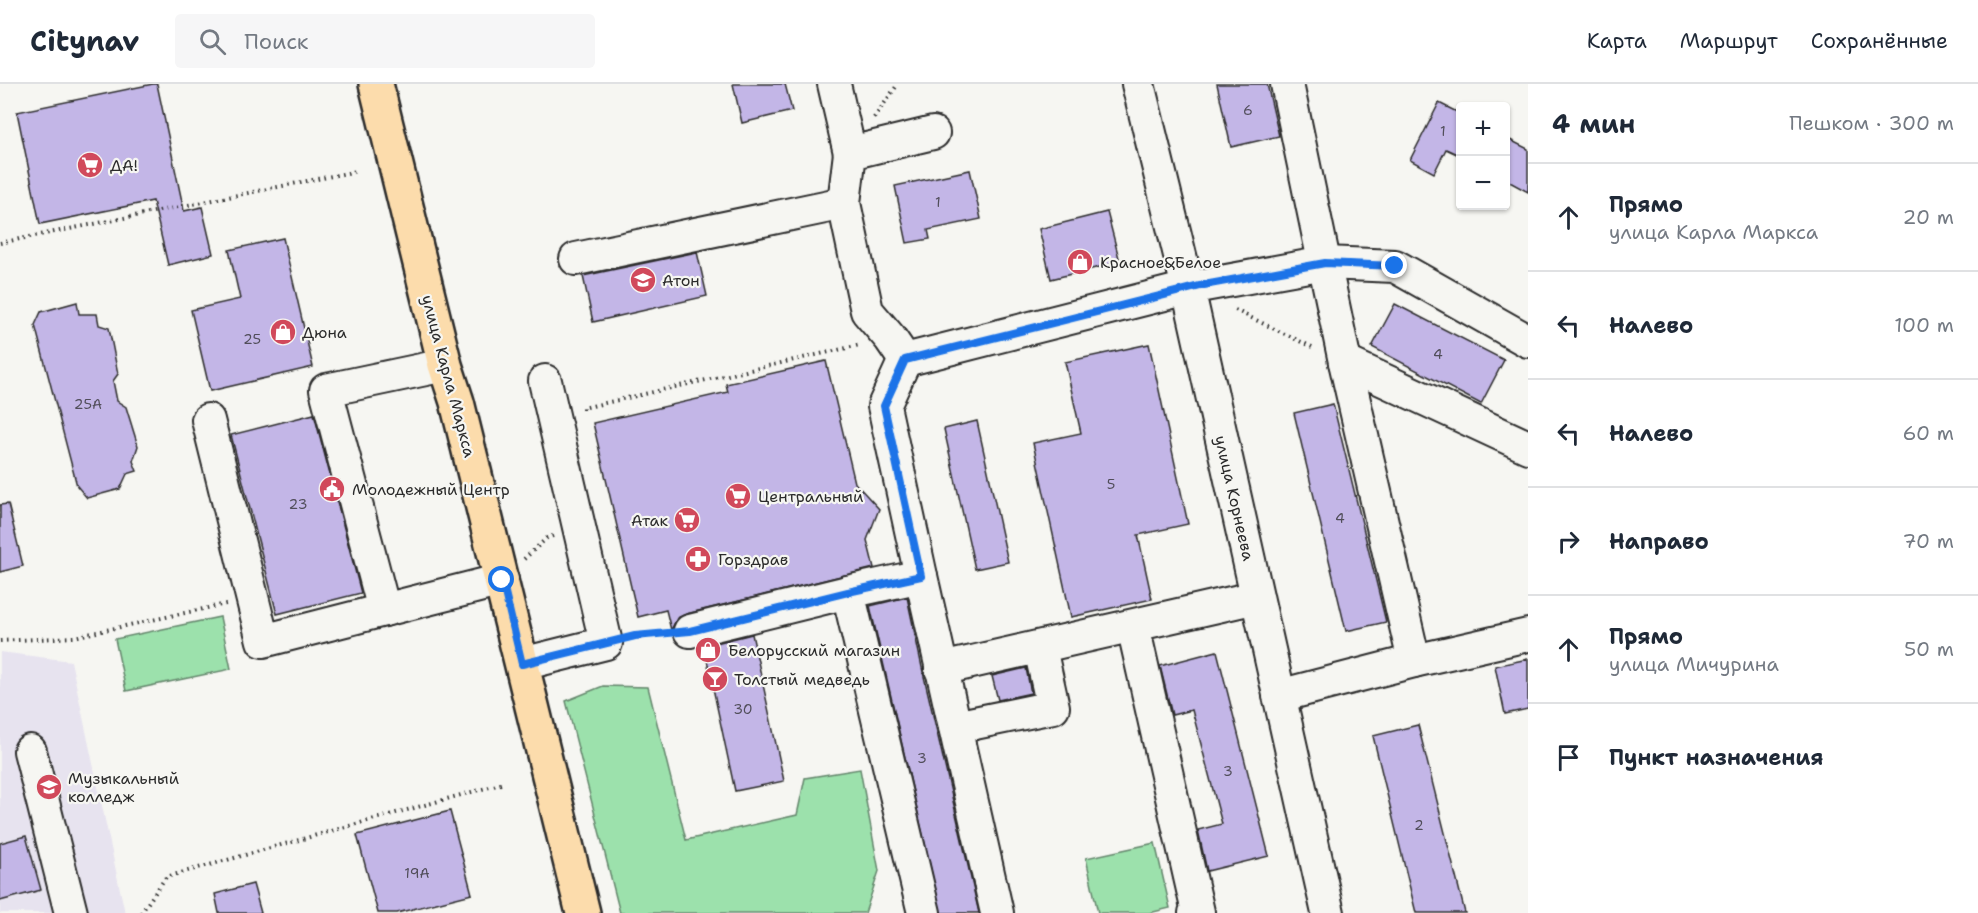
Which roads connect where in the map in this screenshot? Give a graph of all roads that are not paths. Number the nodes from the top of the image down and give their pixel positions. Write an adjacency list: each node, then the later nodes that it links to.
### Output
1 (376, 84): 14 (main road, улица Карла Маркса)
2 (834, 84): 6 (street)
3 (1138, 84): 10 (street, улица Корнеева)
4 (1287, 84): 9 (street)
5 (933, 133): 6 (street)
6 (850, 153): 7 (street)
7 (844, 202): 8 (street); 12 (street)
8 (576, 259)
9 (1325, 263): 10 (street); 11 (street); 13 (street)
10 (1188, 288): 12 (street); 21 (street, улица Корнеева)
11 (1528, 341)
12 (898, 349): 18 (street)
13 (1345, 362): 17 (street); 27 (street)
14 (445, 365): 19 (main road, улица Карла Маркса); 22 (street)
15 (545, 381): 28 (street)
16 (208, 420): 22 (street)
17 (1528, 447)
18 (921, 576): 20 (street); 29 (street)
19 (502, 580): 22 (street); 28 (main road, улица Карла Маркса)
20 (848, 592): 24 (street); 35 (street)
21 (1257, 597): 23 (street); 30 (street, улица Корнеева)
22 (384, 610)
23 (1133, 626): 26 (street); 37 (street)
24 (690, 631)
25 (1528, 636): 27 (street)
26 (1040, 648): 29 (street); 31 (street)
27 (1414, 661): 30 (street)
28 (522, 664): 34 (main road, улица Карла Маркса)
29 (941, 669): 31 (street)
30 (1279, 696): 38 (street, улица Корнеева)
31 (955, 728): 36 (street)
32 (30, 751): 33 (street)
33 (71, 913)
34 (583, 913)
35 (924, 913)
36 (997, 913)
37 (1195, 913)
38 (1328, 913)

